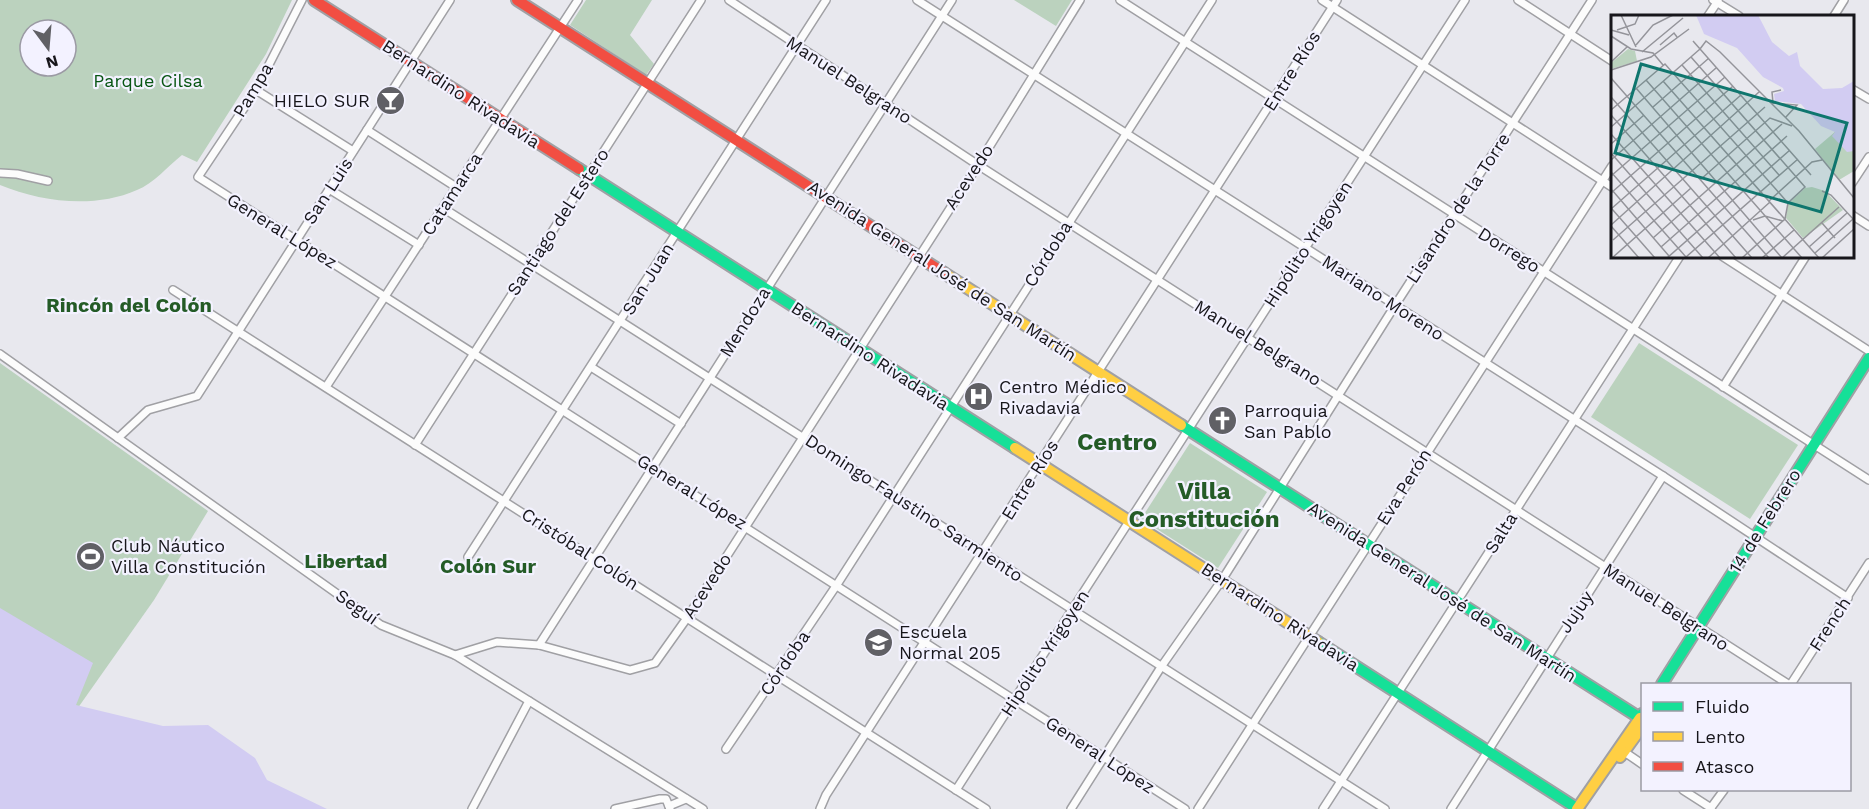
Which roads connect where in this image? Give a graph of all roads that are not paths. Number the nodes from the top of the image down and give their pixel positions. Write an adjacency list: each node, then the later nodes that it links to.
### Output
1 (302, 0): 35 (street, Pampa)
2 (314, 0): 31 (main road, Bernardino Rivadavia)
3 (450, 0): 31 (street, San Luis)
4 (578, 0): 26 (street, Catamarca)
5 (701, 0): 34 (street, Santiago del Estero)
6 (729, 0): 29 (street, Manuel Belgrano)
7 (826, 0): 29 (street, San Juan)
8 (917, 0): 25 (street, Mariano Moreno)
9 (952, 0): 25 (street, Mendoza)
10 (1080, 0): 33 (street, Acevedo)
11 (1120, 0): 28 (street, Dorrego)
12 (1212, 0): 28 (street, Córdoba)
13 (1322, 0): 21 (street)
14 (1338, 0): 21 (street, Entre Ríos)
15 (1465, 0): 32 (street, Hipólito Yrigoyen)
16 (1518, 0): 27 (street)
17 (1592, 0): 27 (street, Lisandro de la Torre)
18 (1844, 0): 24 (street)
19 (1716, 1): 22 (street); 23 (street)
20 (522, 2): 26 (main road, Avenida General José de San Martín)
21 (1333, 7): 32 (street); 38 (street, Entre Ríos)
22 (1709, 15)
23 (1737, 15)
24 (1834, 15)
25 (942, 16): 33 (street, Mariano Moreno); 39 (street, Mendoza)
26 (561, 28): 34 (main road, Avenida General José de San Martín); 40 (street, Catamarca)
27 (1570, 33): 30 (street); 41 (street, Lisandro de la Torre)
28 (1185, 42): 38 (street, Dorrego); 43 (street, Córdoba)
29 (796, 47): 39 (street, Manuel Belgrano); 44 (street, San Juan)
30 (1611, 60)
31 (410, 62): 40 (main road, Bernardino Rivadavia); 42 (street, San Luis)
32 (1424, 63): 41 (street); 47 (street, Hipólito Yrigoyen)
33 (1034, 73): 43 (street, Mariano Moreno); 48 (street, Acevedo)
34 (648, 84): 44 (main road, Avenida General José de San Martín); 51 (street, Santiago del Estero)
35 (256, 90): 45 (street); 52 (street, Pampa)
36 (1854, 90): 37 (street)
37 (1869, 99)
38 (1275, 100): 47 (street, Dorrego); 59 (street, Entre Ríos)
39 (885, 104): 48 (street, Manuel Belgrano); 60 (street, Mendoza)
40 (500, 119): 51 (main road, Bernardino Rivadavia); 57 (street, Catamarca)
41 (1514, 123): 53 (street); 62 (street, Lisandro de la Torre)
42 (367, 130): 45 (street, San Luis); 57 (street)
43 (1125, 134): 59 (street, Mariano Moreno); 64 (street, Córdoba)
44 (736, 140): 60 (main road, Avenida General José de San Martín); 66 (street, San Juan)
45 (353, 152): 58 (street, San Luis)
46 (1869, 157): 54 (street)
47 (1364, 158): 62 (street, Dorrego); 69 (street, Hipólito Yrigoyen)
48 (978, 165): 64 (street, Manuel Belgrano); 70 (street, Acevedo)
49 (1611, 168): 53 (street, Eva Perón)
50 (0, 173): 55 (street)
51 (588, 175): 66 (main road, Bernardino Rivadavia); 74 (street, Santiago del Estero)
52 (198, 177): 67 (street, General López)
53 (1603, 180): 56 (street); 75 (street, Eva Perón)
54 (1854, 180)
55 (48, 181)
56 (1611, 186)
57 (456, 187): 61 (street, Catamarca)
58 (328, 189): 67 (street, San Luis); 68 (street)
59 (1215, 190): 69 (street, Mariano Moreno); 76 (street, Entre Ríos)
60 (825, 196): 70 (main road, Avenida General José de San Martín); 78 (street, Mendoza)
61 (443, 208): 68 (street, Catamarca); 74 (street, Domingo Faustino Sarmiento)
62 (1453, 215): 75 (street, Dorrego); 81 (street, Lisandro de la Torre)
63 (1854, 216): 65 (street)
64 (1068, 222): 76 (street, Manuel Belgrano); 82 (street, Córdoba)
65 (1869, 226)
66 (677, 231): 78 (main road, Bernardino Rivadavia); 83 (street, San Juan)
67 (296, 240): 80 (street, General López); 85 (street, San Luis)
68 (419, 245): 80 (street, Catamarca)
69 (1306, 248): 81 (street, Mariano Moreno); 86 (street, Hipólito Yrigoyen)
70 (918, 255): 82 (main road, Avenida General José de San Martín); 87 (street, Acevedo)
71 (1679, 258): 84 (street, Salta)
72 (1725, 258): 79 (street)
73 (1805, 258): 79 (street)
74 (531, 262): 83 (street, Domingo Faustino Sarmiento); 90 (street, Santiago del Estero)
75 (1543, 272): 84 (street, Dorrego); 92 (street, Eva Perón)
76 (1158, 280): 86 (street, Manuel Belgrano); 94 (street, Entre Ríos)
77 (174, 290): 85 (street, Cristóbal Colón)
78 (766, 290): 87 (main road, Bernardino Rivadavia); 95 (street, Mendoza)
79 (1782, 295): 88 (street); 97 (street)
80 (386, 296): 90 (street, General López); 96 (street, Catamarca)
81 (1394, 307): 92 (street, Mariano Moreno); 98 (street, Lisandro de la Torre)
82 (1010, 315): 94 (main road, Avenida General José de San Martín); 99 (street, Córdoba)
83 (622, 320): 93 (street, San Juan); 95 (street, Domingo Faustino Sarmiento)
84 (1634, 329): 97 (street, Dorrego); 101 (street, Salta)
85 (238, 332): 96 (street, Cristóbal Colón); 105 (street, San Luis)
86 (1247, 336): 98 (street, Manuel Belgrano); 103 (street, Hipólito Yrigoyen)
87 (860, 348): 99 (main road, Bernardino Rivadavia); 104 (street, Acevedo)
88 (1869, 351)
89 (0, 354): 105 (street, Seguí)
90 (472, 354): 100 (street, General López); 106 (street, Santiago del Estero)
91 (1869, 358): 107 (main road, 14 de Febrero)
92 (1485, 364): 101 (street, Mariano Moreno); 108 (street, Eva Perón)
93 (591, 367): 100 (street, San Juan); 102 (street)
94 (1098, 371): 103 (main road, Avenida General José de San Martín); 109 (street, Entre Ríos)
95 (711, 377): 102 (street, Mendoza); 104 (street, Domingo Faustino Sarmiento)
96 (326, 387): 106 (street, Cristóbal Colón)
97 (1723, 387): 107 (street, Dorrego)
98 (1340, 394): 108 (street, Manuel Belgrano); 113 (street, Lisandro de la Torre)
99 (951, 409): 109 (main road, Bernardino Rivadavia); 114 (street, Córdoba)
100 (564, 410): 110 (street, General López); 115 (street, San Juan)
101 (1574, 420): 111 (street, Mariano Moreno); 116 (street, Salta)
102 (681, 424): 110 (street, Mendoza)
103 (1188, 429): 113 (main road, Avenida General José de San Martín); 117 (street, Hipólito Yrigoyen)
104 (803, 437): 114 (street, Domingo Faustino Sarmiento); 118 (street, Acevedo)
105 (118, 438): 136 (street, Seguí)
106 (415, 445): 115 (street, Cristóbal Colón)
107 (1813, 445): 112 (street, Dorrego); 119 (main road, 14 de Febrero)
108 (1426, 452): 116 (street, Manuel Belgrano); 120 (street, Eva Perón)
109 (1040, 464): 117 (main road, Bernardino Rivadavia); 121 (street, Entre Ríos)
110 (652, 468): 118 (street, General López); 123 (street, Mendoza)
111 (1663, 476): 119 (street, Mariano Moreno); 125 (street, Jujuy)
112 (1869, 480)
113 (1281, 488): 120 (main road, Avenida General José de San Martín); 126 (street, Lisandro de la Torre)
114 (894, 495): 121 (street, Domingo Faustino Sarmiento); 127 (street, Córdoba)
115 (505, 501): 122 (street, San Juan); 123 (street, Cristóbal Colón)
116 (1516, 509): 125 (street, Manuel Belgrano); 129 (street, Salta)
117 (1128, 519): 126 (main road, Bernardino Rivadavia); 130 (street, Hipólito Yrigoyen)
118 (745, 526): 127 (street, General López); 131 (street, Acevedo)
119 (1754, 537): 128 (street, Mariano Moreno); 132 (main road, 14 de Febrero)
120 (1368, 545): 129 (main road, Avenida General José de San Martín); 133 (street, Eva Perón)
121 (984, 553): 130 (street, Domingo Faustino Sarmiento); 134 (street, Entre Ríos)
122 (468, 557)
123 (594, 558): 131 (street, Cristóbal Colón); 135 (street, Mendoza)
124 (1869, 563): 128 (street, French)
125 (1606, 567): 132 (street, Manuel Belgrano); 137 (street, Jujuy)
126 (1222, 580): 133 (main road, Bernardino Rivadavia); 138 (street, Lisandro de la Torre)
127 (836, 586): 134 (street, General López); 139 (street, Córdoba)
128 (1848, 598): 142 (street, French)
129 (1457, 603): 137 (main road, Avenida General José de San Martín); 143 (street, Salta)
130 (1072, 611): 138 (street, Domingo Faustino Sarmiento); 144 (street, Hipólito Yrigoyen)
131 (687, 618): 135 (street, Acevedo); 139 (street, Cristóbal Colón)
132 (1697, 627): 140 (main road, 14 de Febrero); 141 (street, Manuel Belgrano)
133 (1309, 635): 143 (main road, Bernardino Rivadavia); 147 (street, Eva Perón)
134 (925, 644): 144 (street, General López); 148 (street, Entre Ríos)
135 (539, 645): 136 (street, Acevedo)
136 (455, 655): 145 (street, Seguí)
137 (1545, 658): 146 (main road, Avenida General José de San Martín); 150 (street, Jujuy)
138 (1161, 667): 147 (street, Domingo Faustino Sarmiento); 152 (street, Lisandro de la Torre)
139 (778, 675): 148 (street, Cristóbal Colón); 149 (street, Córdoba)
140 (1663, 683)
141 (1787, 683)
142 (1790, 683)
143 (1398, 692): 150 (main road, Bernardino Rivadavia); 154 (street, Salta)
144 (1015, 700): 152 (street, General López); 155 (street, Hipólito Yrigoyen)
145 (529, 701): 158 (street, Seguí); 161 (street)
146 (1641, 716): 151 (main road); 172 (main road)
147 (1253, 725): 154 (street, Domingo Faustino Sarmiento); 168 (street, Eva Perón)
148 (867, 733): 155 (street, Cristóbal Colón); 164 (street, Entre Ríos)
149 (726, 749)
150 (1489, 751): 171 (street, Jujuy); 172 (main road, Bernardino Rivadavia)
151 (1623, 751): 153 (street); 173 (main road)
152 (1105, 758): 166 (street, Lisandro de la Torre); 167 (street, General López)
153 (1641, 763)
154 (1340, 780): 169 (street, Salta); 170 (street, Domingo Faustino Sarmiento)
155 (956, 790): 165 (street, Cristóbal Colón)
156 (1686, 791): 160 (street)
157 (1723, 791): 160 (street)
158 (686, 799): 159 (street); 163 (street, Seguí)
159 (669, 807): 162 (street)
160 (1711, 808)
161 (472, 809)
162 (615, 809)
163 (703, 809)
164 (820, 809)
165 (986, 809)
166 (1071, 809)
167 (1185, 809)
168 (1198, 809)
169 (1323, 809)
170 (1385, 809)
171 (1450, 809)
172 (1577, 809)
173 (1586, 809)

